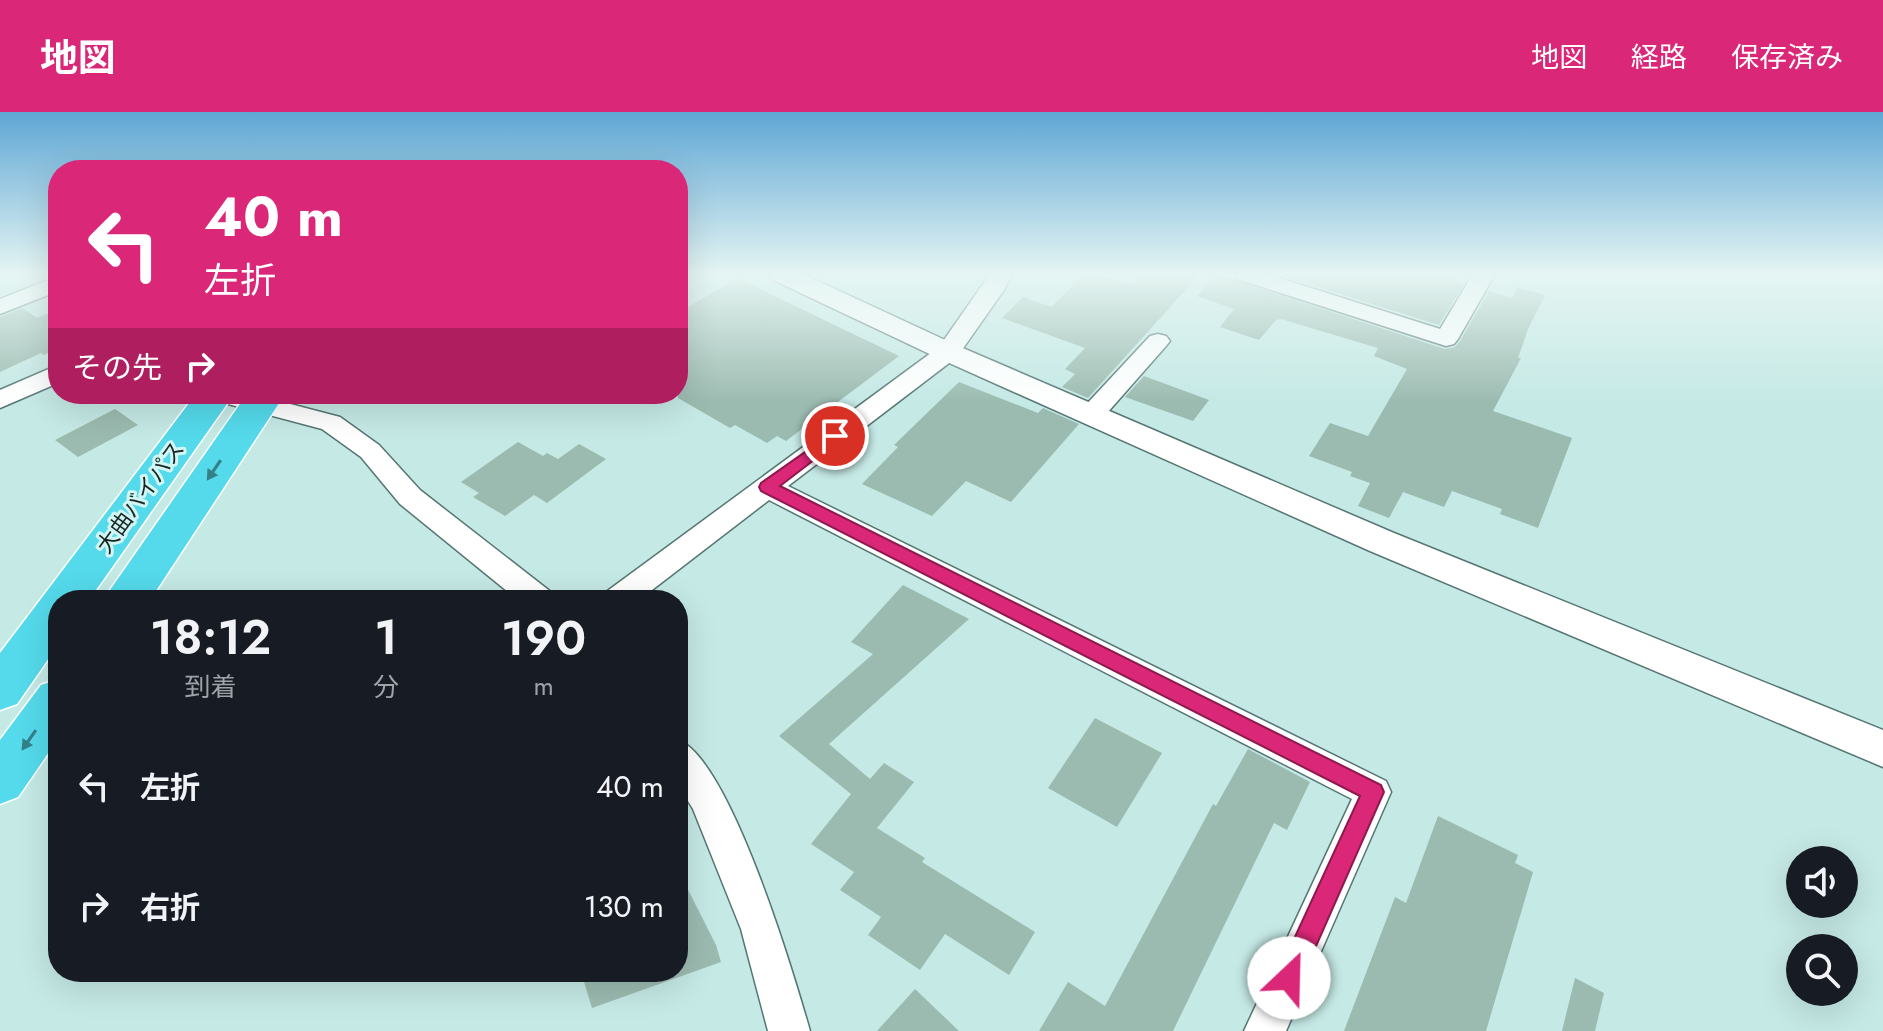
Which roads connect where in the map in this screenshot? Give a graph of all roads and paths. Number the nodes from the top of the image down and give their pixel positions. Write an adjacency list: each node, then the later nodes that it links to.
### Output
1 (873, 317): 6 (street)
2 (973, 317): 6 (street)
3 (1391, 317): 4 (street)
4 (1459, 317)
5 (1158, 341): 12 (street)
6 (948, 352): 12 (street); 13 (street)
7 (48, 378): 8 (street)
8 (0, 400)
9 (208, 404): 14 (highway, 大曲バイパス)
10 (245, 404): 15 (highway, 大曲バイパス, one-way to 15)
11 (269, 404): 16 (street)
12 (1091, 415): 21 (street)
13 (767, 487): 17 (street); 25 (street)
14 (72, 590)
15 (132, 590)
16 (527, 590)
17 (630, 590)
18 (48, 624): 19 (highway)
19 (0, 690)
20 (48, 713): 23 (highway, one-way to 23)
21 (1883, 749)
22 (688, 770): 24 (street)
23 (0, 781)
24 (789, 1031)
25 (1265, 1031)

